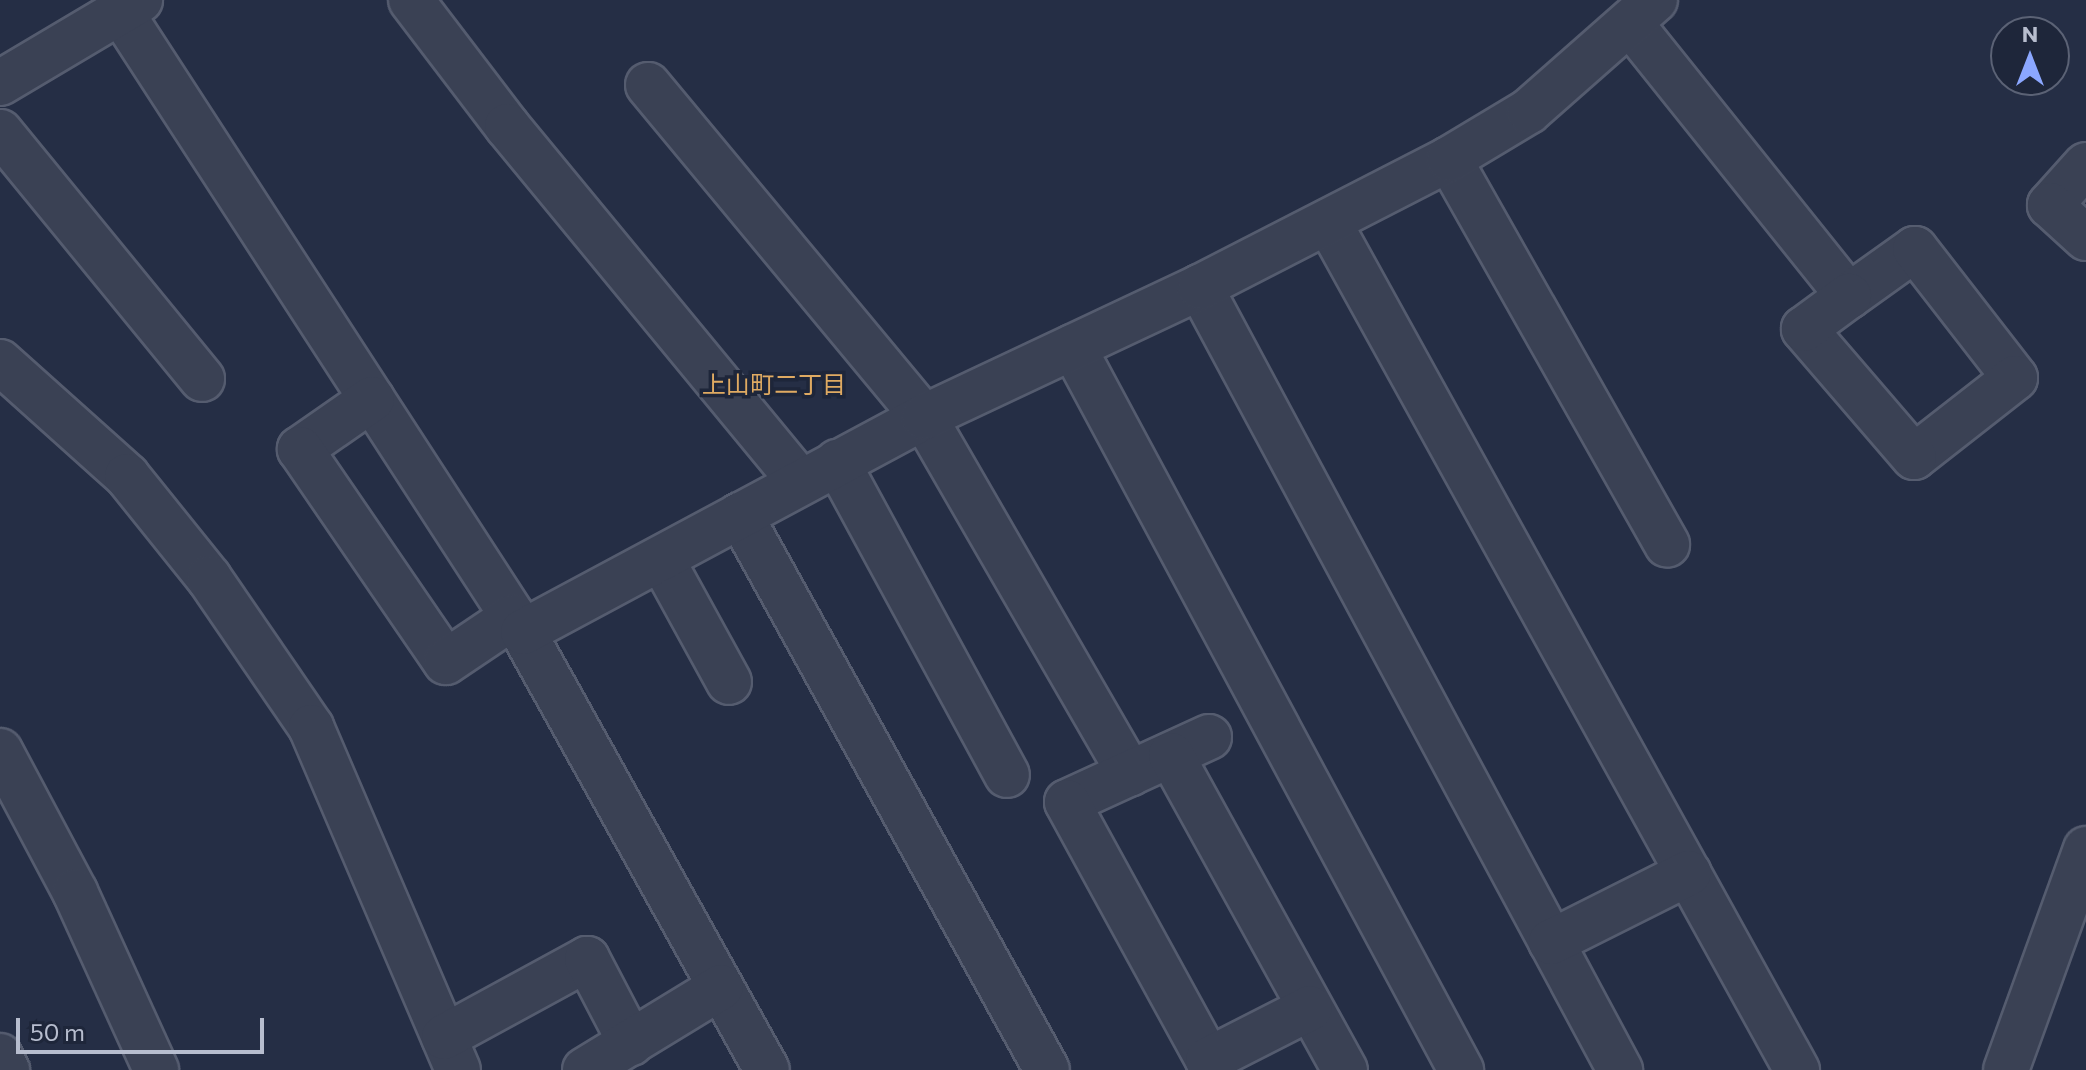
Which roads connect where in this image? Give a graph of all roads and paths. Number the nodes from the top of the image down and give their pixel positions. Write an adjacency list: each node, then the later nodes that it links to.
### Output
1 (411, 0): 18 (street)
2 (130, 6): 4 (street); 16 (street)
3 (1642, 11): 7 (street); 12 (street)
4 (0, 83)
5 (648, 85): 17 (street)
6 (0, 132): 15 (street)
7 (1449, 159): 9 (street); 20 (street)
8 (2086, 165): 10 (street)
9 (1329, 223): 11 (street); 28 (street)
10 (2086, 238)
11 (1200, 287): 13 (street); 29 (street)
12 (1849, 296): 12 (street)
13 (1073, 347): 17 (street); 41 (street)
14 (0, 362): 32 (street)
15 (202, 379)
16 (372, 399): 22 (street); 22 (street)
17 (924, 417): 18 (street); 25 (street)
18 (818, 472): 19 (street); 26 (street)
19 (740, 515): 21 (street); 39 (street)
20 (1667, 545)
21 (662, 560): 22 (street); 23 (street)
22 (518, 624): 30 (street)
23 (729, 682)
24 (0, 751): 37 (street)
25 (1130, 774): 31 (street); 35 (street)
26 (1007, 775)
27 (2083, 864): 44 (street)
28 (1689, 873): 29 (street); 43 (street)
29 (1551, 942): 42 (street)
30 (721, 987): 34 (street); 38 (street)
31 (1310, 1008): 35 (street); 40 (street)
32 (451, 1053): 34 (street)
33 (0, 1056): 36 (street)
34 (608, 1060)
35 (1211, 1065)
36 (7, 1070)
37 (156, 1070)
38 (767, 1070)
39 (1047, 1070)
40 (1345, 1070)
41 (1461, 1070)
42 (1620, 1070)
43 (1797, 1070)
44 (2006, 1070)

